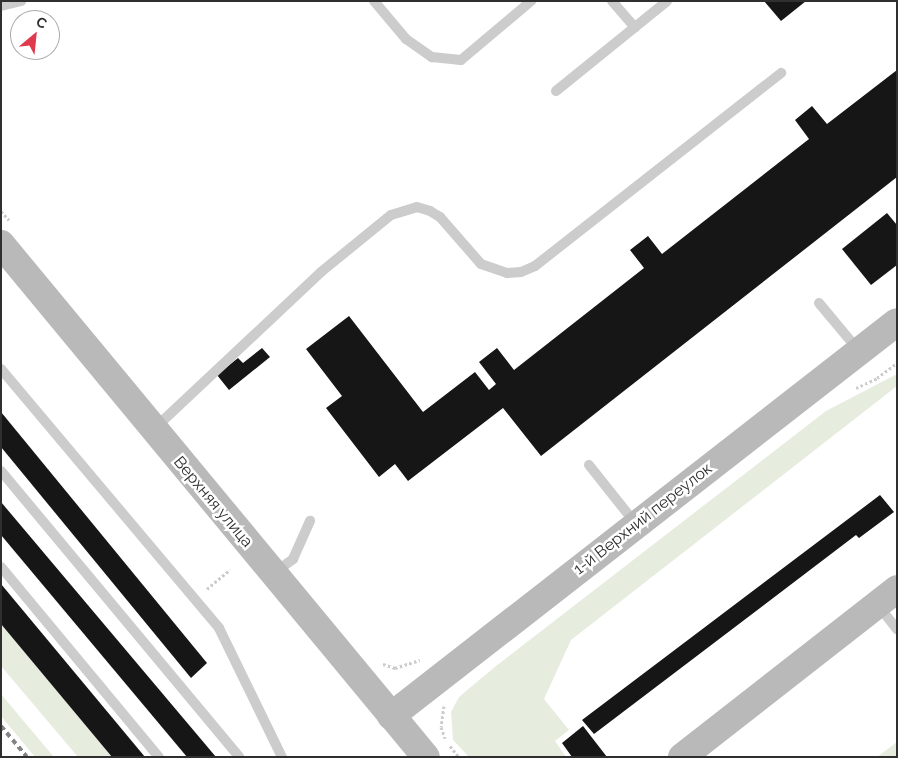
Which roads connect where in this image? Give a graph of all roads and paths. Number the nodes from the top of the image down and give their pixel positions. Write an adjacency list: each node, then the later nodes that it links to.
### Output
1 (21, 1): 6 (lane)
2 (374, 1): 3 (lane)
3 (531, 1)
4 (612, 1): 7 (lane)
5 (667, 1): 7 (lane)
6 (1, 6)
7 (635, 28): 9 (lane)
8 (781, 73): 15 (lane)
9 (556, 91)
10 (1, 244): 15 (main road, Верхняя улица)
11 (819, 303): 13 (lane)
12 (897, 322): 13 (main road, 1-й Верхний переулок)
13 (859, 351): 19 (main road, 1-й Верхний переулок)
14 (1, 369): 24 (lane)
15 (152, 430): 22 (main road, Верхняя улица)
16 (589, 465): 19 (lane)
17 (1, 471): 31 (lane)
18 (310, 521): 22 (lane)
19 (636, 524): 29 (main road, 1-й Верхний переулок)
20 (1, 567): 30 (lane)
21 (230, 570): 24 (path)
22 (274, 574): 29 (main road, Верхняя улица)
23 (887, 596): 25 (lane); 35 (main road)
24 (195, 599): 32 (lane)
25 (897, 629)
26 (428, 657): 27 (path)
27 (378, 662)
28 (446, 698): 34 (path)
29 (391, 716): 33 (main road, Верхняя улица)
30 (159, 757)
31 (239, 757)
32 (282, 757)
33 (426, 757)
34 (459, 757)
35 (682, 757)

